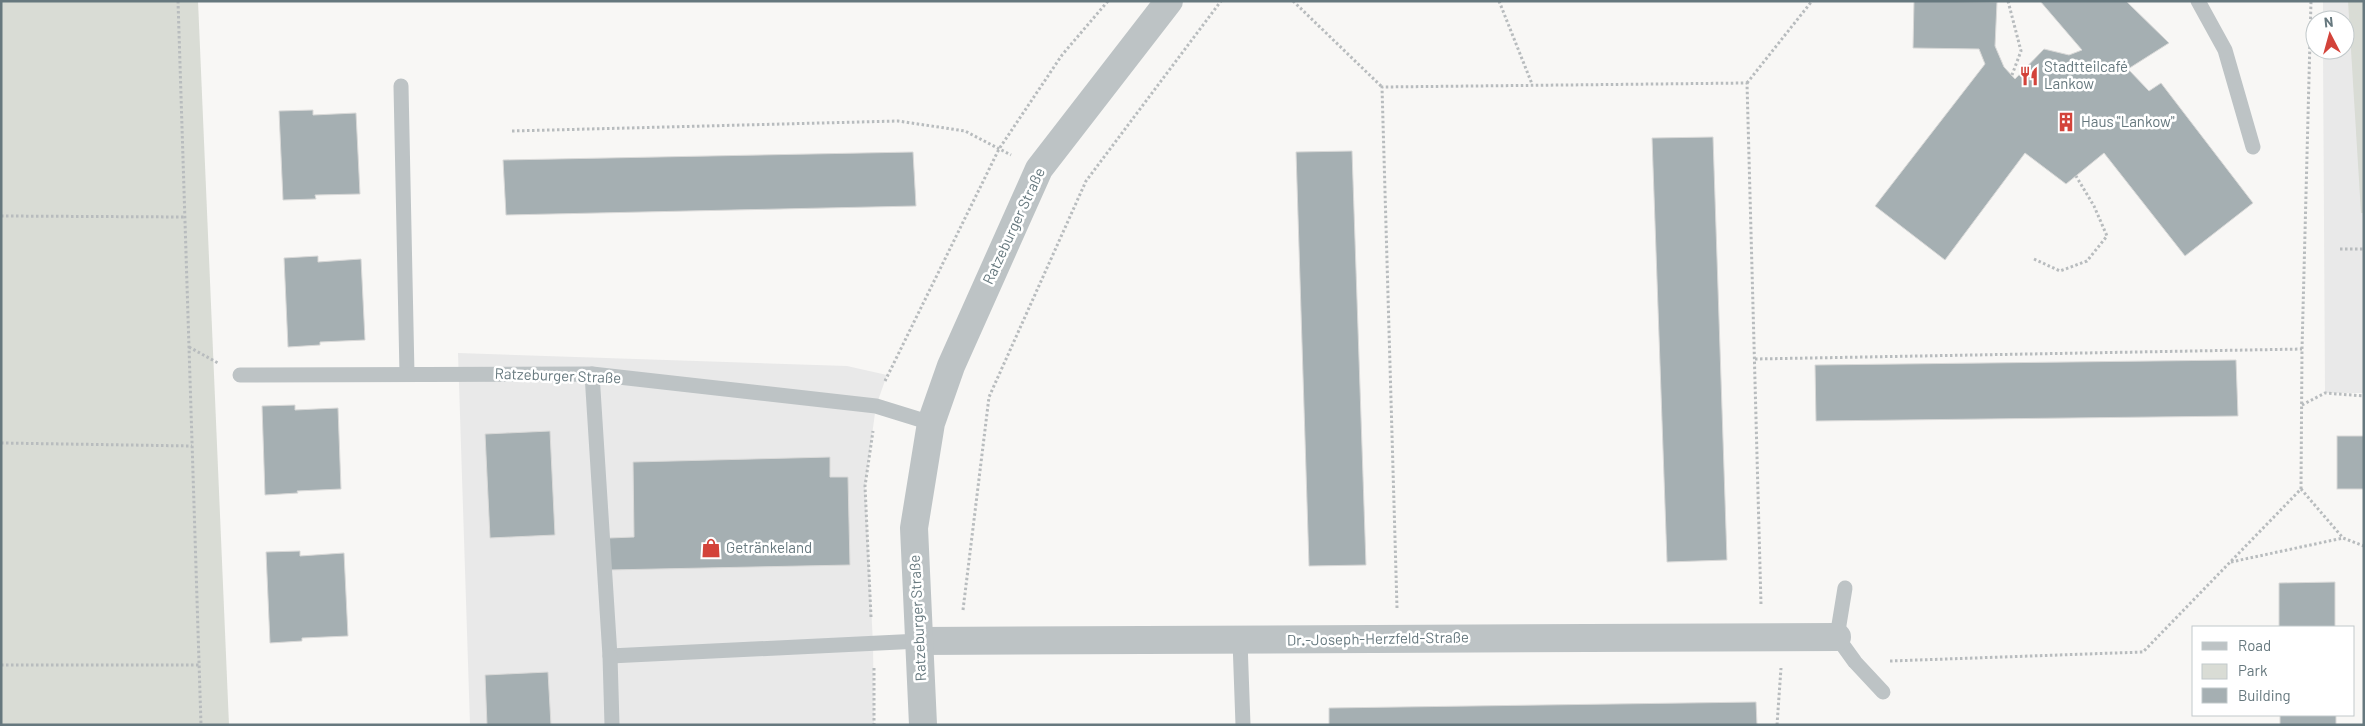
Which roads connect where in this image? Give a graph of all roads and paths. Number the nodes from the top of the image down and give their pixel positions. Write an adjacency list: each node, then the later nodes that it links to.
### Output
1 (178, 1): 22 (path)
2 (1108, 1): 18 (path)
3 (1169, 1): 19 (street, Ratzeburger Straße)
4 (1221, 1): 47 (path)
5 (1293, 1): 15 (path)
6 (1499, 1): 13 (path)
7 (1812, 1): 12 (path)
8 (2008, 1): 11 (path)
9 (2198, 1): 17 (lane)
10 (2311, 1): 27 (path)
11 (2012, 75)
12 (1747, 83): 13 (path); 28 (path)
13 (1532, 84): 15 (path)
14 (401, 86): 29 (lane)
15 (1382, 88): 45 (path)
16 (512, 131): 18 (path)
17 (2253, 147)
18 (999, 150): 19 (path); 34 (path)
19 (1038, 169): 35 (street, Ratzeburger Straße)
20 (2076, 176): 25 (path)
21 (1, 216): 22 (path)
22 (185, 217): 26 (path)
23 (2340, 249): 24 (path)
24 (2364, 249)
25 (2034, 259)
26 (189, 347): 31 (path); 37 (path)
27 (2302, 349): 28 (path); 33 (path)
28 (1754, 359): 43 (path)
29 (407, 374): 30 (lane, Ratzeburger Straße); 31 (lane, Ratzeburger Straße)
30 (592, 374): 34 (lane, Ratzeburger Straße); 50 (lane)
31 (240, 375)
32 (2364, 396): 33 (path)
33 (2302, 405): 38 (path)
34 (876, 406): 35 (lane, Ratzeburger Straße); 49 (path)
35 (931, 423): 46 (street, Ratzeburger Straße)
36 (1, 444): 37 (path)
37 (192, 446): 53 (path)
38 (2301, 489): 39 (path); 41 (path)
39 (2343, 538): 40 (path); 41 (path)
40 (2364, 546)
41 (2230, 562): 51 (path)
42 (1845, 588): 44 (lane)
43 (1773, 636): 44 (street, Dr.-Joseph-Herzfeld-Straße); 45 (street, Dr.-Joseph-Herzfeld-Straße); 60 (path)
44 (1837, 637): 51 (lane)
45 (1398, 639): 48 (street, Dr.-Joseph-Herzfeld-Straße)
46 (920, 641): 47 (street, Dr.-Joseph-Herzfeld-Straße); 49 (lane); 58 (street, Ratzeburger Straße)
47 (964, 641): 48 (street, Dr.-Joseph-Herzfeld-Straße)
48 (1240, 641): 59 (lane)
49 (873, 644): 50 (lane); 57 (path)
50 (610, 656): 56 (lane)
51 (1855, 662): 54 (lane)
52 (1, 665): 53 (path)
53 (199, 665): 55 (path)
54 (1883, 692)
55 (201, 725)
56 (612, 725)
57 (874, 725)
58 (922, 725)
59 (1243, 725)
60 (1777, 725)

